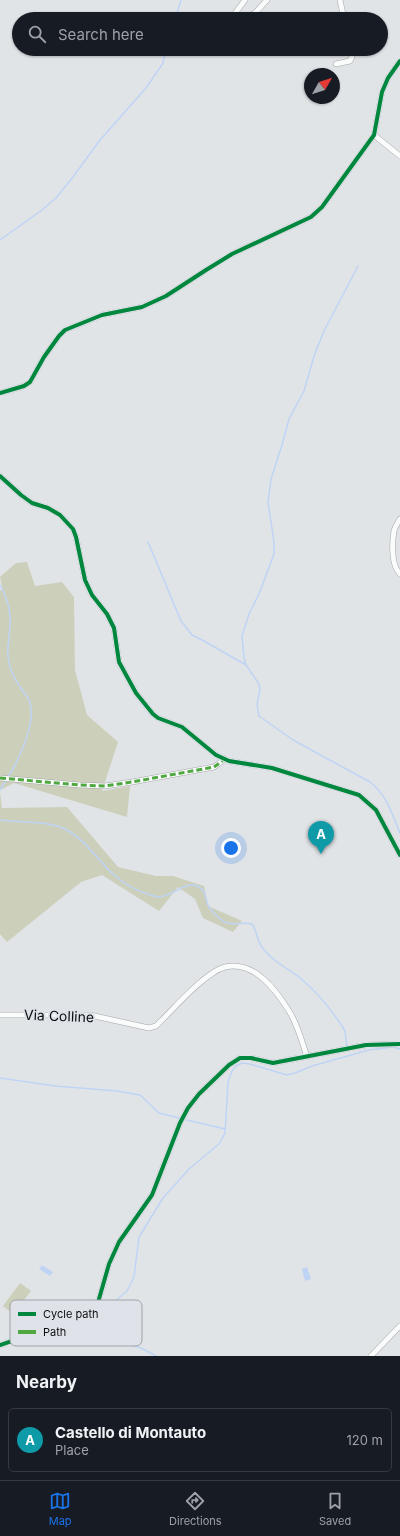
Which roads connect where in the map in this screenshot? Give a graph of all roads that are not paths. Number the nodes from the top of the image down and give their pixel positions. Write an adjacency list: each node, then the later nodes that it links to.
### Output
1 (246, 0): 4 (street)
2 (267, 0): 5 (street)
3 (340, 0): 6 (street)
4 (236, 12)
5 (255, 12)
6 (343, 12)
7 (352, 56): 9 (street)
8 (400, 62): 10 (street)
9 (336, 64)
10 (374, 136): 11 (street); 12 (street)
11 (400, 156)
12 (0, 393)
13 (0, 476): 18 (street)
14 (400, 519): 15 (street)
15 (400, 574)
16 (225, 760): 17 (street)
17 (0, 778)
18 (400, 855)
19 (0, 1015): 21 (street, Via Colline)
20 (400, 1044): 21 (street)
21 (307, 1057): 22 (street)
22 (99, 1300)
23 (400, 1326): 26 (street)
24 (10, 1342): 25 (street)
25 (0, 1345)
26 (371, 1356)

